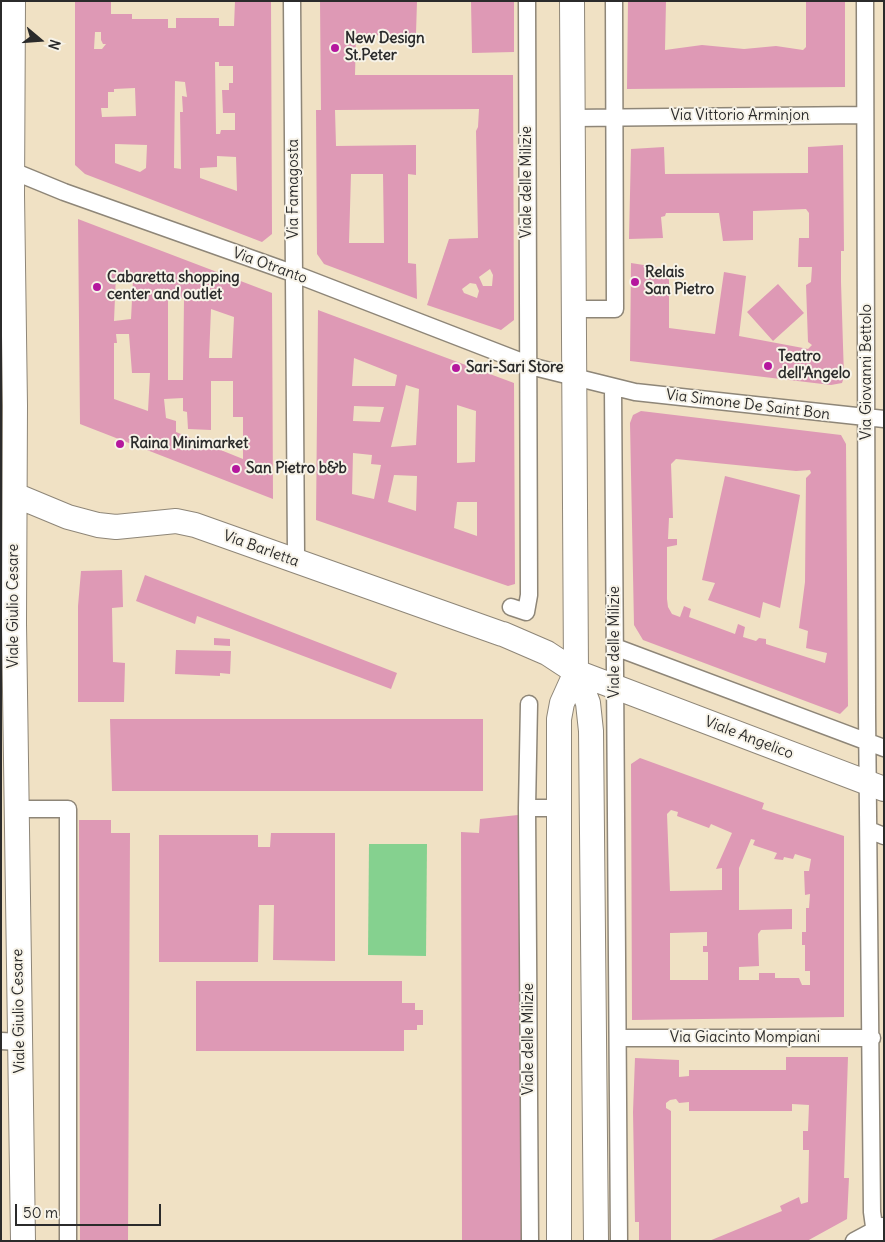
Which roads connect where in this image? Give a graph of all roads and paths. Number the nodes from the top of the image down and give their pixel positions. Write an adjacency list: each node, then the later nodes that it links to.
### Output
1 (13, 1): 10 (street, Viale Giulio Cesare)
2 (292, 1): 11 (street, Via Famagosta)
3 (527, 1): 13 (street, Viale delle Milizie)
4 (572, 1): 9 (street, Viale delle Milizie)
5 (614, 1): 8 (street)
6 (865, 1): 7 (street, Via Giovanni Bettolo)
7 (865, 115): 8 (street, Via Vittorio Arminjon); 16 (street, Via Giovanni Bettolo)
8 (615, 117): 9 (street, Via Vittorio Arminjon); 12 (street)
9 (573, 118): 12 (street, Viale delle Milizie)
10 (7, 168): 11 (street, Via Otranto); 17 (street, Viale Giulio Cesare)
11 (295, 274): 13 (street, Via Otranto); 19 (street, Via Famagosta)
12 (575, 309): 14 (street, Viale delle Milizie)
13 (527, 363): 14 (street); 21 (street, Viale delle Milizie)
14 (575, 378): 15 (street, Via Simone De Saint Bon); 23 (street, Viale delle Milizie)
15 (613, 388): 16 (street, Via Simone De Saint Bon); 22 (street, Viale delle Milizie)
16 (876, 419): 26 (street, Via Giovanni Bettolo)
17 (8, 461): 18 (street, Viale Giulio Cesare)
18 (15, 495): 23 (street, Via Barletta); 27 (street, Viale Giulio Cesare)
19 (296, 527): 20 (street, Via Barletta)
20 (296, 553)
21 (519, 610)
22 (615, 647): 24 (street, Viale delle Milizie); 26 (street)
23 (576, 672): 24 (street, Via Barletta); 30 (street, Viale delle Milizie); 33 (street, Viale delle Milizie)
24 (615, 687): 28 (street, Viale Angelico); 33 (street, Viale delle Milizie)
25 (529, 704): 29 (street, Viale delle Milizie)
26 (876, 745): 28 (street, Via Giovanni Bettolo)
27 (8, 752): 31 (street, Viale Giulio Cesare)
28 (876, 786): 32 (street, Via Giovanni Bettolo)
29 (527, 808): 30 (street); 42 (street, Viale delle Milizie)
30 (559, 808): 43 (street, Viale delle Milizie)
31 (16, 809): 36 (street, Viale Giulio Cesare); 41 (street)
32 (876, 833): 35 (street, Via Giovanni Bettolo)
33 (605, 896): 34 (street, Viale delle Milizie); 37 (street, Viale delle Milizie)
34 (618, 1038): 35 (street, Via Giacinto Mompiani); 38 (street, Viale delle Milizie)
35 (872, 1038): 39 (street, Via Giovanni Bettolo)
36 (11, 1042): 40 (street, Viale Giulio Cesare)
37 (595, 1177): 38 (street); 44 (street, Viale delle Milizie)
38 (618, 1194): 45 (street, Viale delle Milizie)
39 (878, 1232): 46 (street)
40 (23, 1241)
41 (68, 1241)
42 (530, 1241)
43 (559, 1241)
44 (596, 1241)
45 (619, 1241)
46 (854, 1241)

